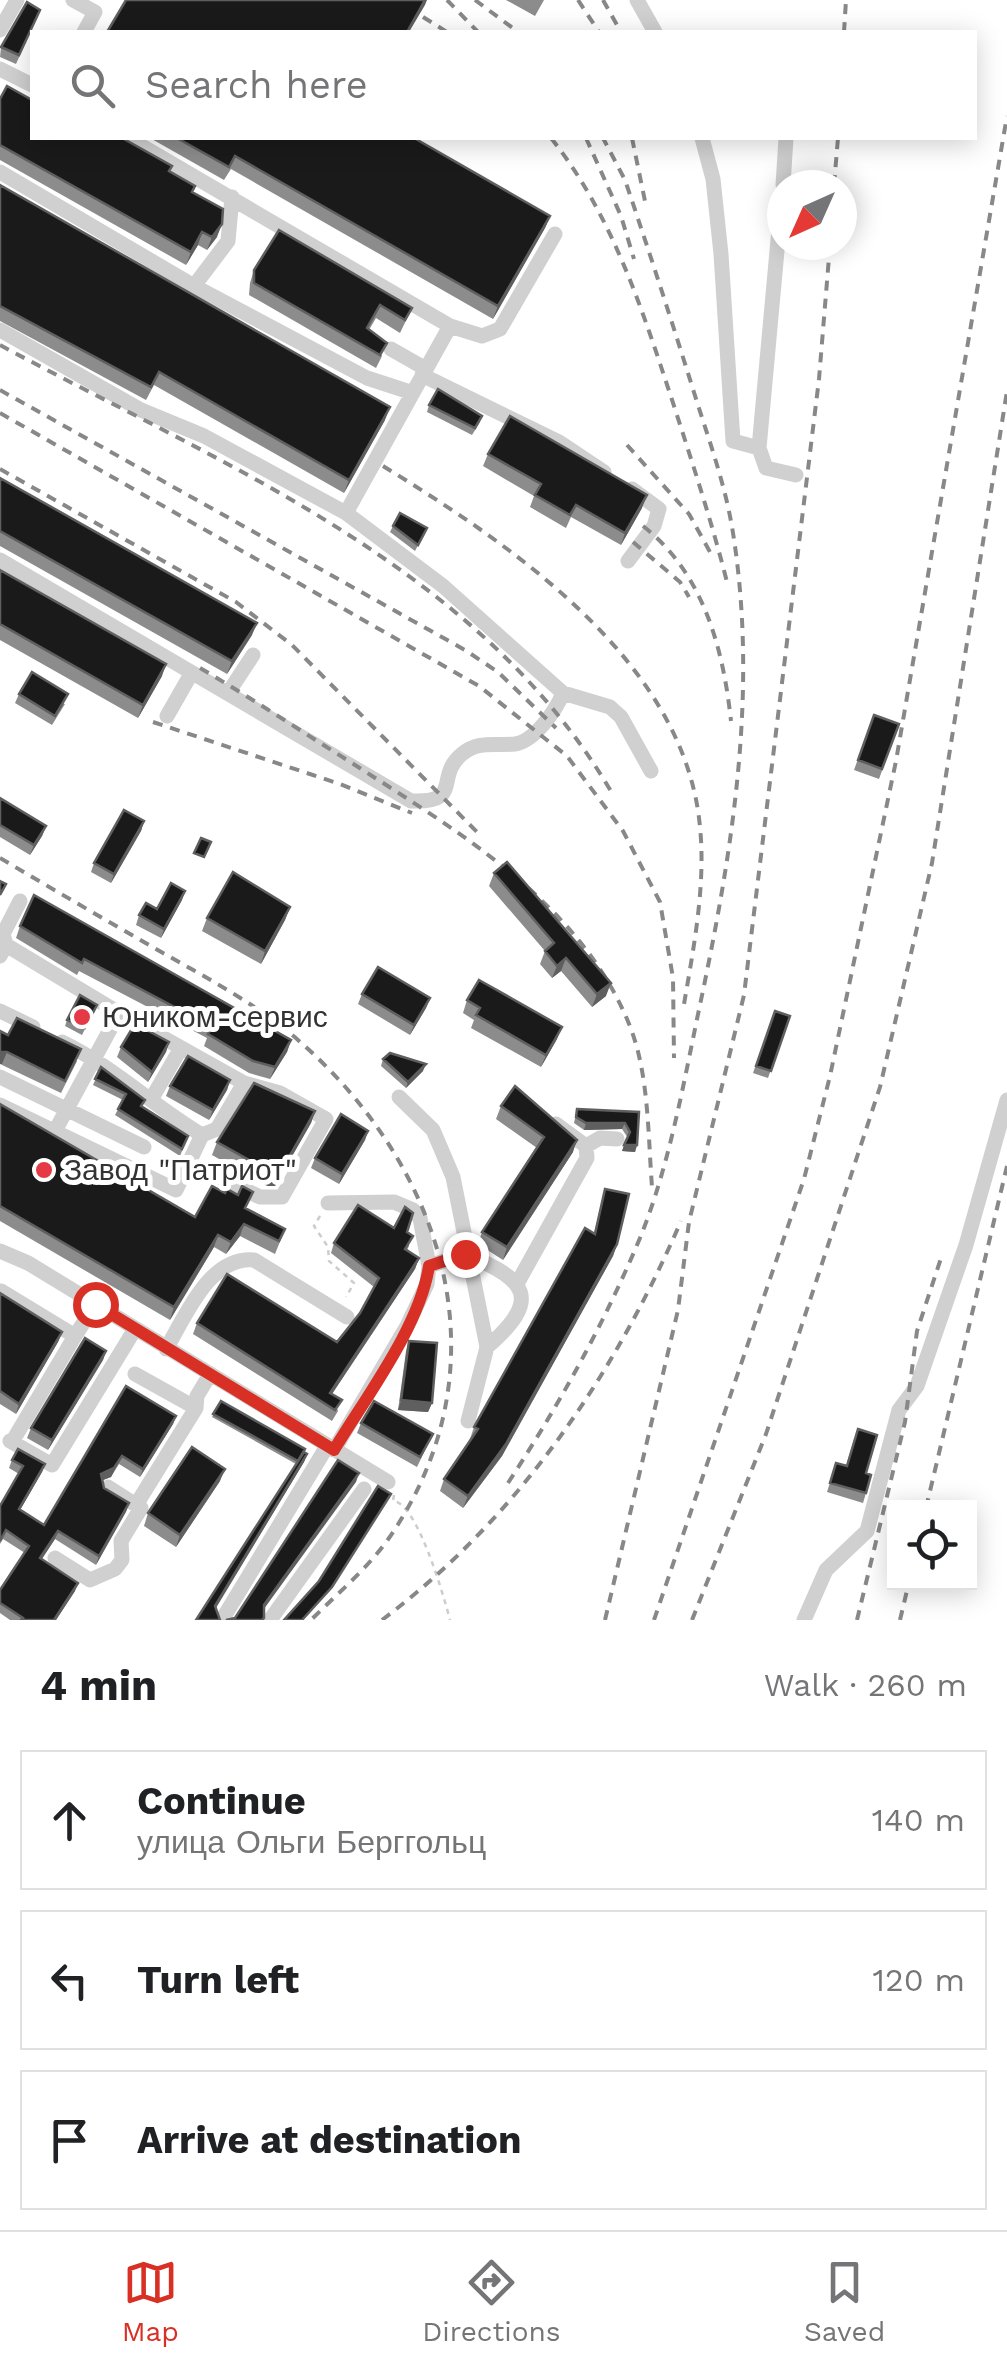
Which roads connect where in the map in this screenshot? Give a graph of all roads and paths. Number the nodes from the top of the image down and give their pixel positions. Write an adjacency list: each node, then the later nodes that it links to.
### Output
1 (17, 0): 4 (street)
2 (73, 0): 5 (street)
3 (637, 0): 6 (street)
4 (0, 30)
5 (85, 30)
6 (654, 30)
7 (0, 68): 8 (street)
8 (30, 84)
9 (132, 140): 14 (street)
10 (703, 140): 23 (street)
11 (786, 140): 12 (street)
12 (784, 170)
13 (0, 172): 17 (street)
14 (232, 197): 17 (street); 18 (street)
15 (554, 234): 18 (street)
16 (776, 260): 23 (street)
17 (194, 286): 22 (street)
18 (450, 326): 21 (street)
19 (0, 330): 25 (street)
20 (391, 349): 21 (street)
21 (424, 372): 22 (street); 27 (street)
22 (412, 393): 25 (street)
23 (758, 448): 24 (street)
24 (796, 475)
25 (346, 512): 30 (street)
26 (0, 560): 29 (street)
27 (628, 561)
28 (254, 655): 31 (street)
29 (191, 674): 31 (street); 32 (street)
30 (563, 692): 31 (street); 33 (street)
31 (228, 693)
32 (167, 716)
33 (651, 771)
34 (20, 902): 35 (street)
35 (3, 951): 37 (street)
36 (0, 1011): 39 (street)
37 (119, 1013): 38 (street); 39 (street)
38 (180, 1048): 41 (street); 43 (street)
39 (94, 1057): 43 (street); 46 (street)
40 (0, 1077): 46 (street)
41 (244, 1083): 49 (street); 53 (street)
42 (399, 1096): 56 (street)
43 (152, 1098): 49 (street)
44 (1007, 1100): 79 (street)
45 (0, 1105): 48 (street)
46 (66, 1109): 48 (street); 52 (street)
47 (552, 1122): 51 (street)
48 (55, 1131): 53 (street)
49 (202, 1135): 53 (street)
50 (616, 1139): 51 (street)
51 (586, 1146): 58 (street)
52 (144, 1147)
53 (191, 1163)
54 (328, 1203): 57 (street); 61 (path)
55 (0, 1251): 60 (street)
56 (465, 1254): 57 (street); 58 (street); 64 (street)
57 (429, 1266): 70 (street)
58 (518, 1282): 64 (street)
59 (1, 1291): 63 (street)
60 (95, 1304): 62 (street); 63 (street)
61 (342, 1314): 65 (street)
62 (135, 1329): 63 (street); 65 (street)
63 (75, 1336)
64 (487, 1347): 69 (street)
65 (166, 1349): 67 (street)
66 (135, 1374): 68 (street)
67 (209, 1376): 68 (street); 70 (street)
68 (196, 1408): 74 (street)
69 (468, 1421)
70 (330, 1449): 73 (street); 76 (street)
71 (108, 1487): 74 (street)
72 (364, 1489): 77 (street)
73 (391, 1490): 78 (path)
74 (136, 1505): 75 (street)
75 (55, 1558)
76 (222, 1620)
77 (270, 1620)
78 (450, 1620)
79 (804, 1620)

